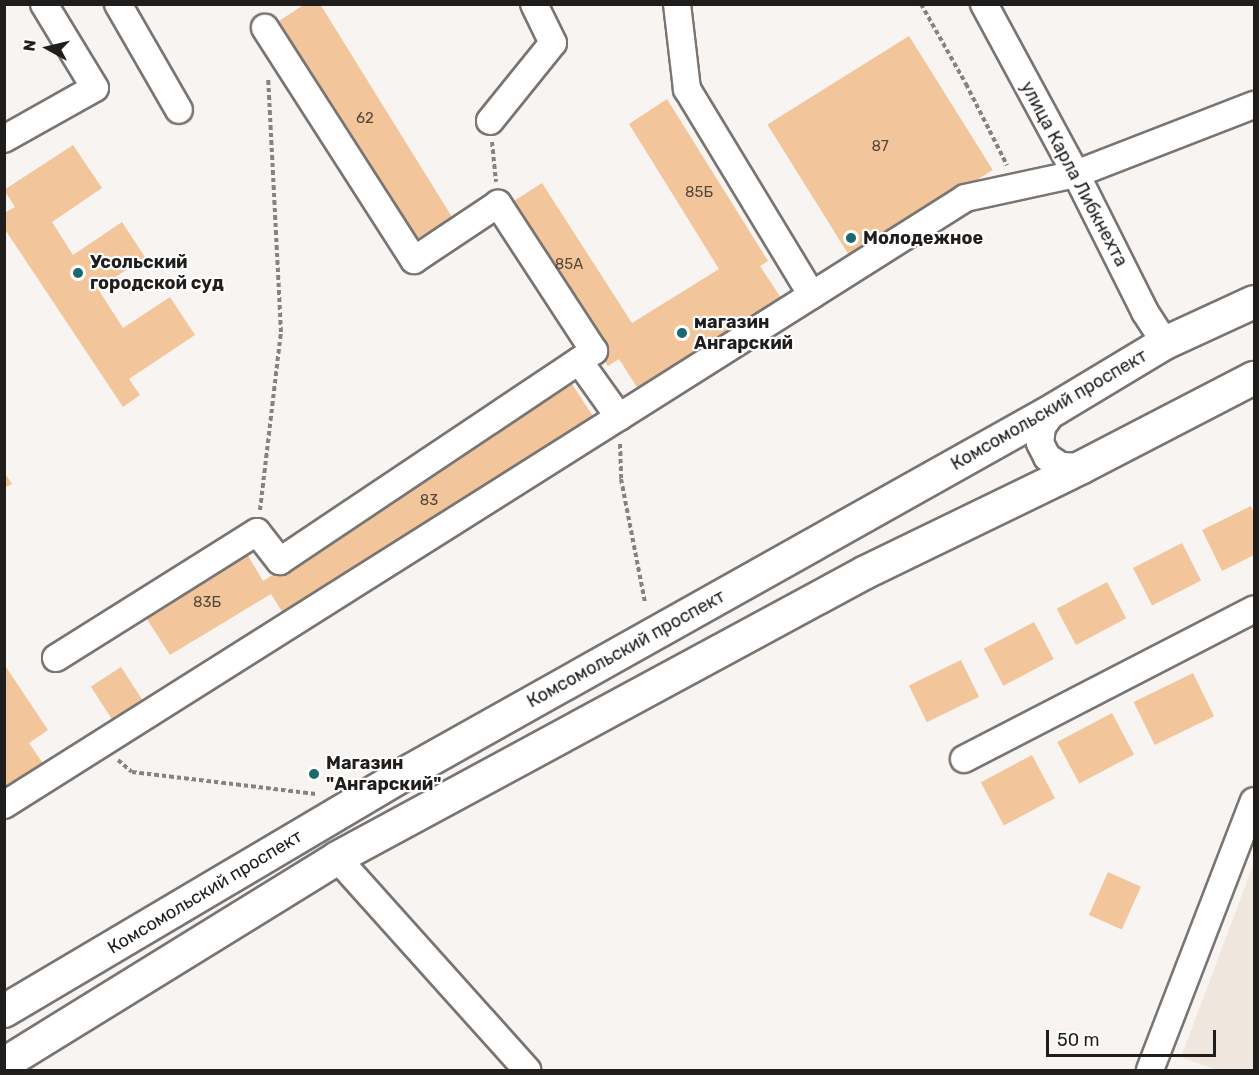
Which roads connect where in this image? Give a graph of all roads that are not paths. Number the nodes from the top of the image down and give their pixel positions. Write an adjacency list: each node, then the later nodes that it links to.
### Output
1 (44, 4): 10 (street)
2 (118, 4): 8 (street)
3 (534, 4): 9 (street)
4 (677, 4): 12 (street)
5 (984, 4): 11 (street, улица Карла Либкнехта)
6 (266, 28): 15 (street)
7 (1254, 105): 11 (street)
8 (179, 110)
9 (490, 121)
10 (4, 139)
11 (1076, 174): 12 (street); 14 (street, улица Карла Либкнехта)
12 (812, 295): 18 (street)
13 (1254, 302): 14 (main road, Комсомольский проспект)
14 (1165, 343): 17 (main road, Комсомольский проспект)
15 (579, 361): 18 (street); 21 (street)
16 (1254, 378): 19 (main road)
17 (1055, 409): 19 (street); 26 (main road, Комсомольский проспект)
18 (619, 417): 24 (street)
19 (1082, 467): 25 (main road)
20 (1254, 609): 22 (street)
21 (56, 658)
22 (964, 759)
23 (1254, 801): 29 (street)
24 (4, 805)
25 (337, 858): 27 (main road); 28 (street)
26 (4, 1011)
27 (5, 1064)
28 (527, 1071)
29 (1150, 1071)

